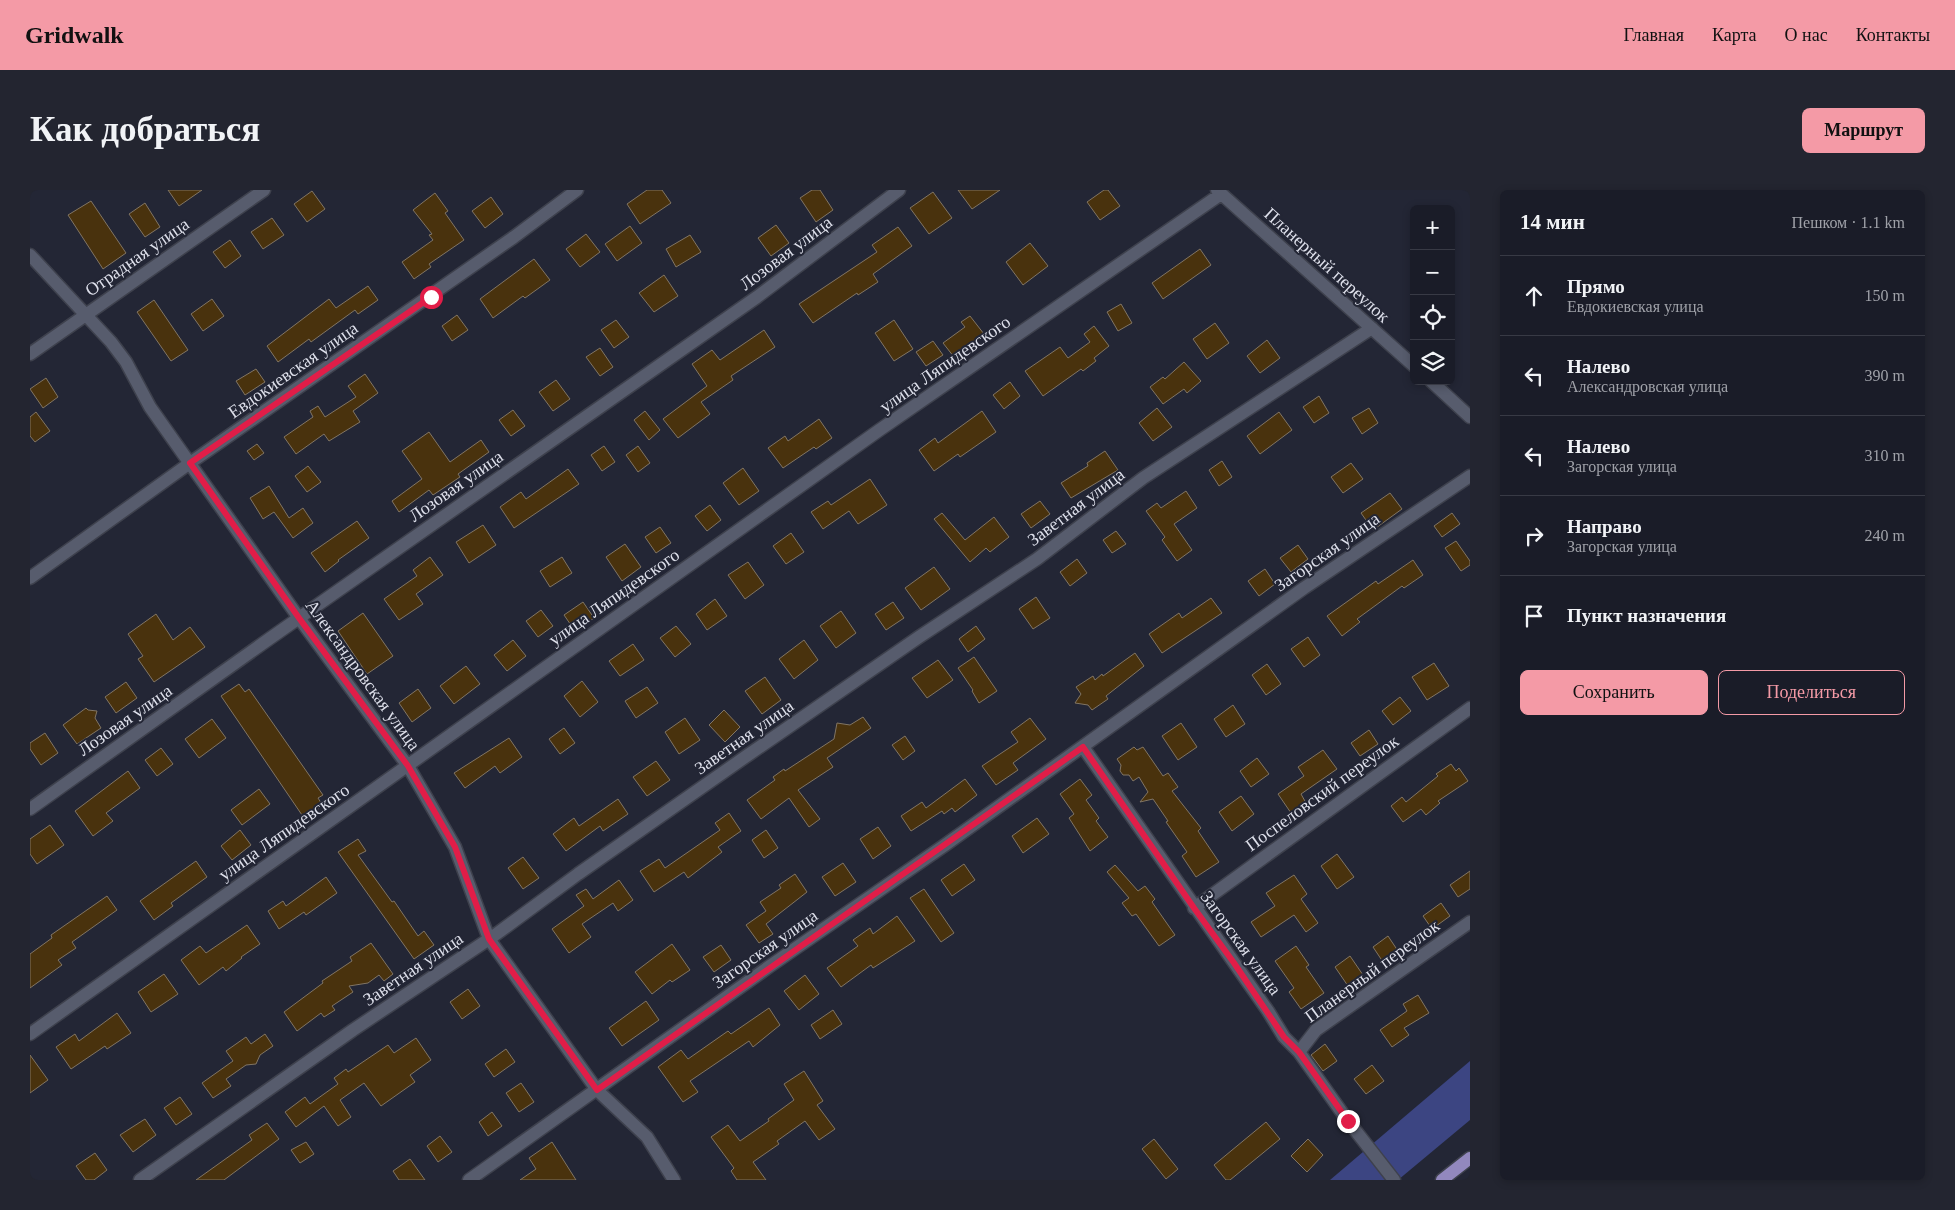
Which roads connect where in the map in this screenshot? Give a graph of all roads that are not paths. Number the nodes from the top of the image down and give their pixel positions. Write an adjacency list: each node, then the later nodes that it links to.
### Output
1 (264, 190): 6 (street, Отрадная улица)
2 (577, 190): 12 (street, Евдокиевская улица)
3 (899, 190): 15 (street, Лозовая улица)
4 (1219, 192): 7 (street, Планерный переулок); 18 (street, улица Ляпидевского)
5 (30, 255): 6 (street, Александровская улица)
6 (85, 315): 8 (street, Отрадная улица); 12 (street, Александровская улица)
7 (1372, 328): 9 (street, Планерный переулок); 22 (street, Заветная улица)
8 (30, 354)
9 (1410, 362)
10 (1435, 385): 11 (street)
11 (1470, 417)
12 (190, 463): 14 (street, Евдокиевская улица); 15 (street, Александровская улица)
13 (1470, 476): 17 (street, Загорская улица)
14 (30, 578)
15 (299, 618): 18 (street, Александровская улица); 19 (street, Лозовая улица)
16 (1470, 708): 20 (street, Поспеловский переулок)
17 (1083, 747): 20 (street, Загорская улица); 25 (street, Загорская улица)
18 (408, 766): 22 (street, Александровская улица); 23 (street, улица Ляпидевского)
19 (30, 809)
20 (1194, 908): 24 (street, Загорская улица)
21 (1470, 922): 24 (street, Планерный переулок)
22 (489, 939): 25 (street, Александровская улица); 27 (street, Заветная улица)
23 (30, 1034)
24 (1299, 1052): 30 (street, Загорская улица)
25 (597, 1090): 28 (street, Загорская улица); 29 (street, Александровская улица)
26 (1470, 1158): 31 (main road)
27 (140, 1180)
28 (469, 1180)
29 (674, 1180)
30 (1394, 1180)
31 (1442, 1180)

